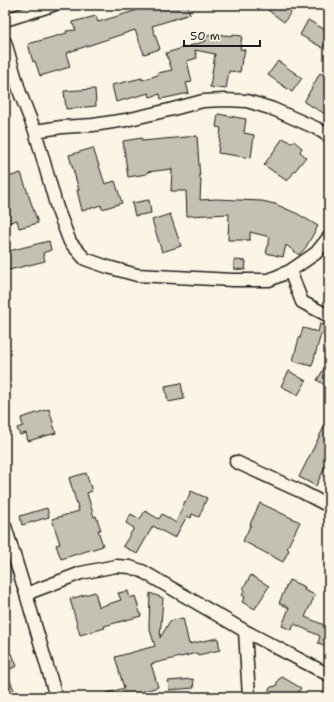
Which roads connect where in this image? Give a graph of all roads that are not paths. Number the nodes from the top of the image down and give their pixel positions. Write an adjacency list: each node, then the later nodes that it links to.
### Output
1 (53, 5): 2 (street)
2 (5, 20)
3 (5, 42): 4 (street)
4 (35, 131): 5 (street); 7 (street)
5 (329, 136)
6 (329, 237): 7 (street)
7 (290, 271): 8 (street)
8 (329, 316)
9 (236, 462): 10 (street)
10 (329, 506)
11 (5, 526): 12 (street)
12 (26, 594): 13 (street); 15 (street)
13 (245, 631): 14 (street); 16 (street)
14 (329, 675)
15 (56, 697)
16 (249, 697)

